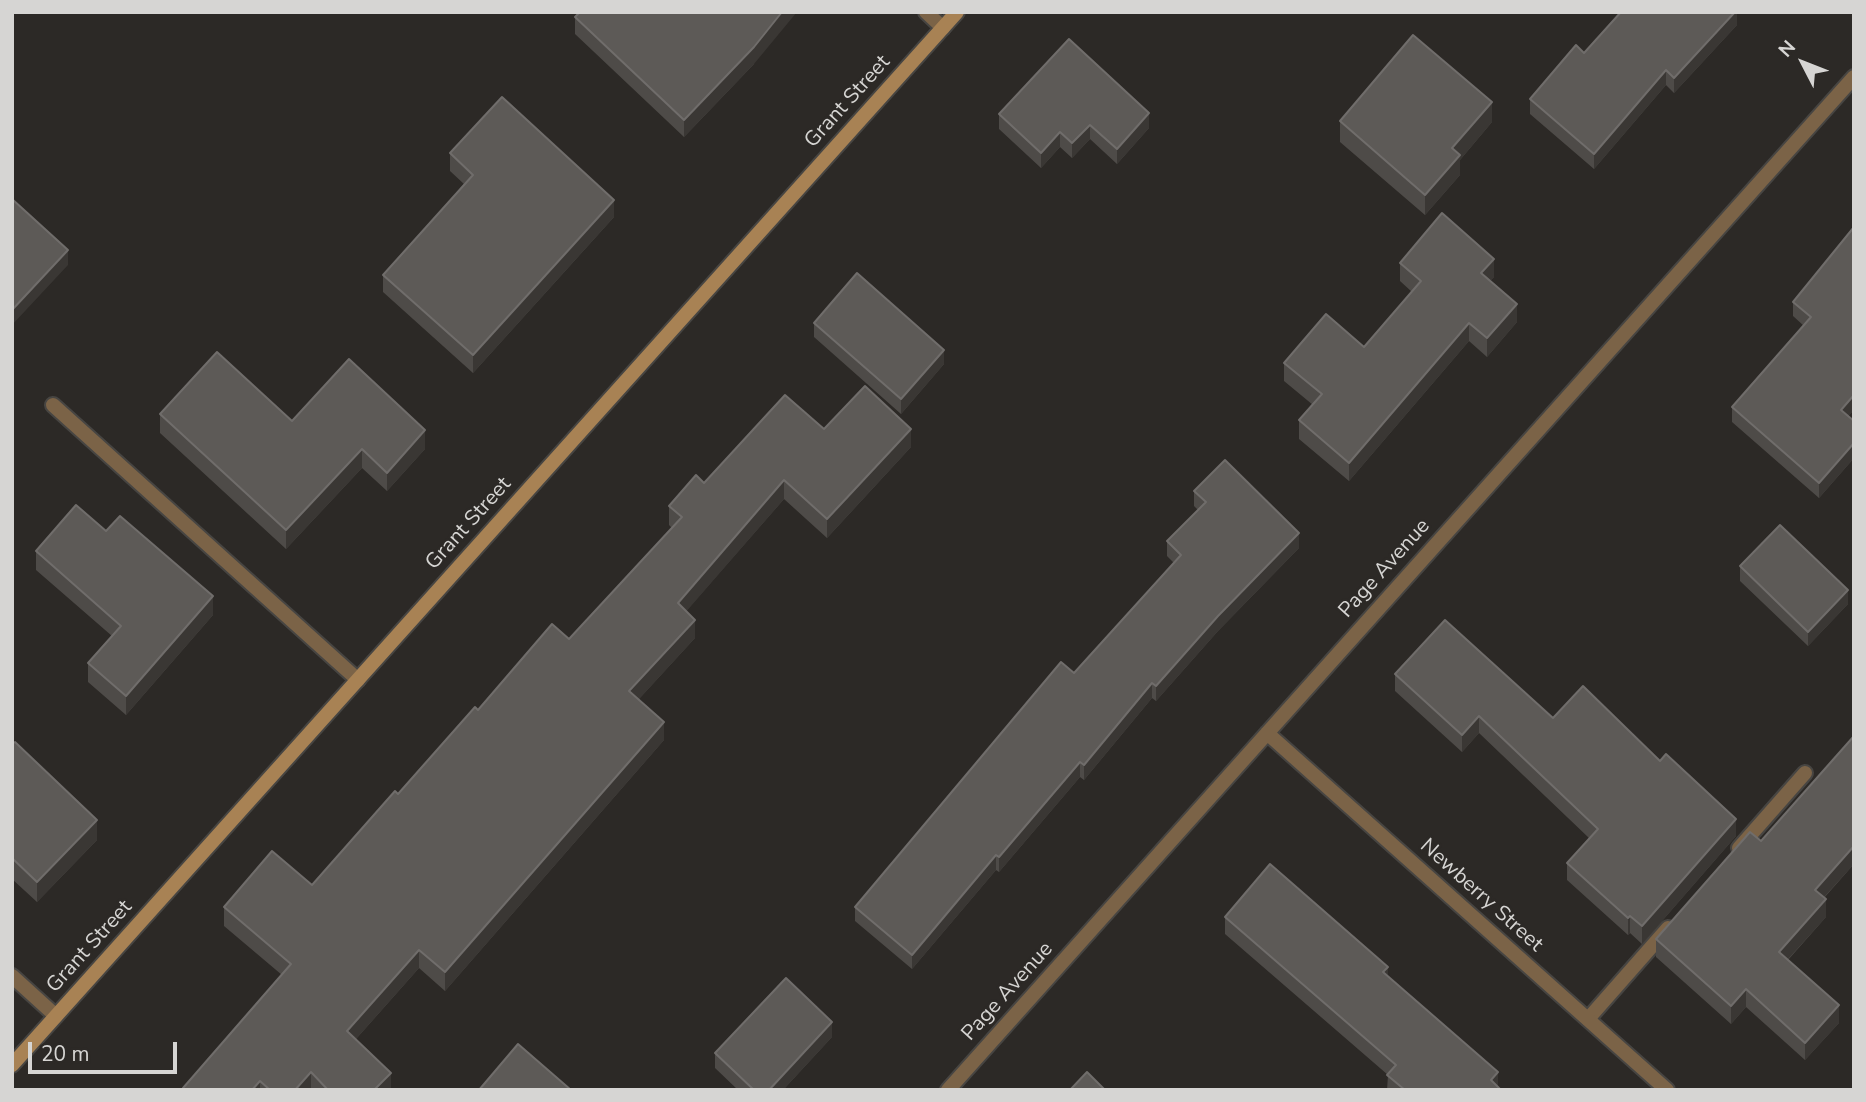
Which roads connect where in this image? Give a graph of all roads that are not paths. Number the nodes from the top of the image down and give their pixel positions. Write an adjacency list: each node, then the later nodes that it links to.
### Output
1 (926, 12): 3 (street)
2 (957, 12): 3 (street, Grant Street)
3 (943, 27): 6 (street, Grant Street)
4 (1854, 77): 7 (street, Page Avenue)
5 (53, 405): 6 (street)
6 (358, 680): 12 (street, Grant Street)
7 (1267, 733): 13 (street, Newberry Street); 15 (street, Page Avenue)
8 (1805, 773): 9 (street)
9 (1732, 855)
10 (1678, 917): 13 (street)
11 (12, 976): 12 (street)
12 (56, 1016): 14 (street, Grant Street)
13 (1588, 1019): 16 (street, Newberry Street)
14 (12, 1065)
15 (948, 1090)
16 (1667, 1090)

